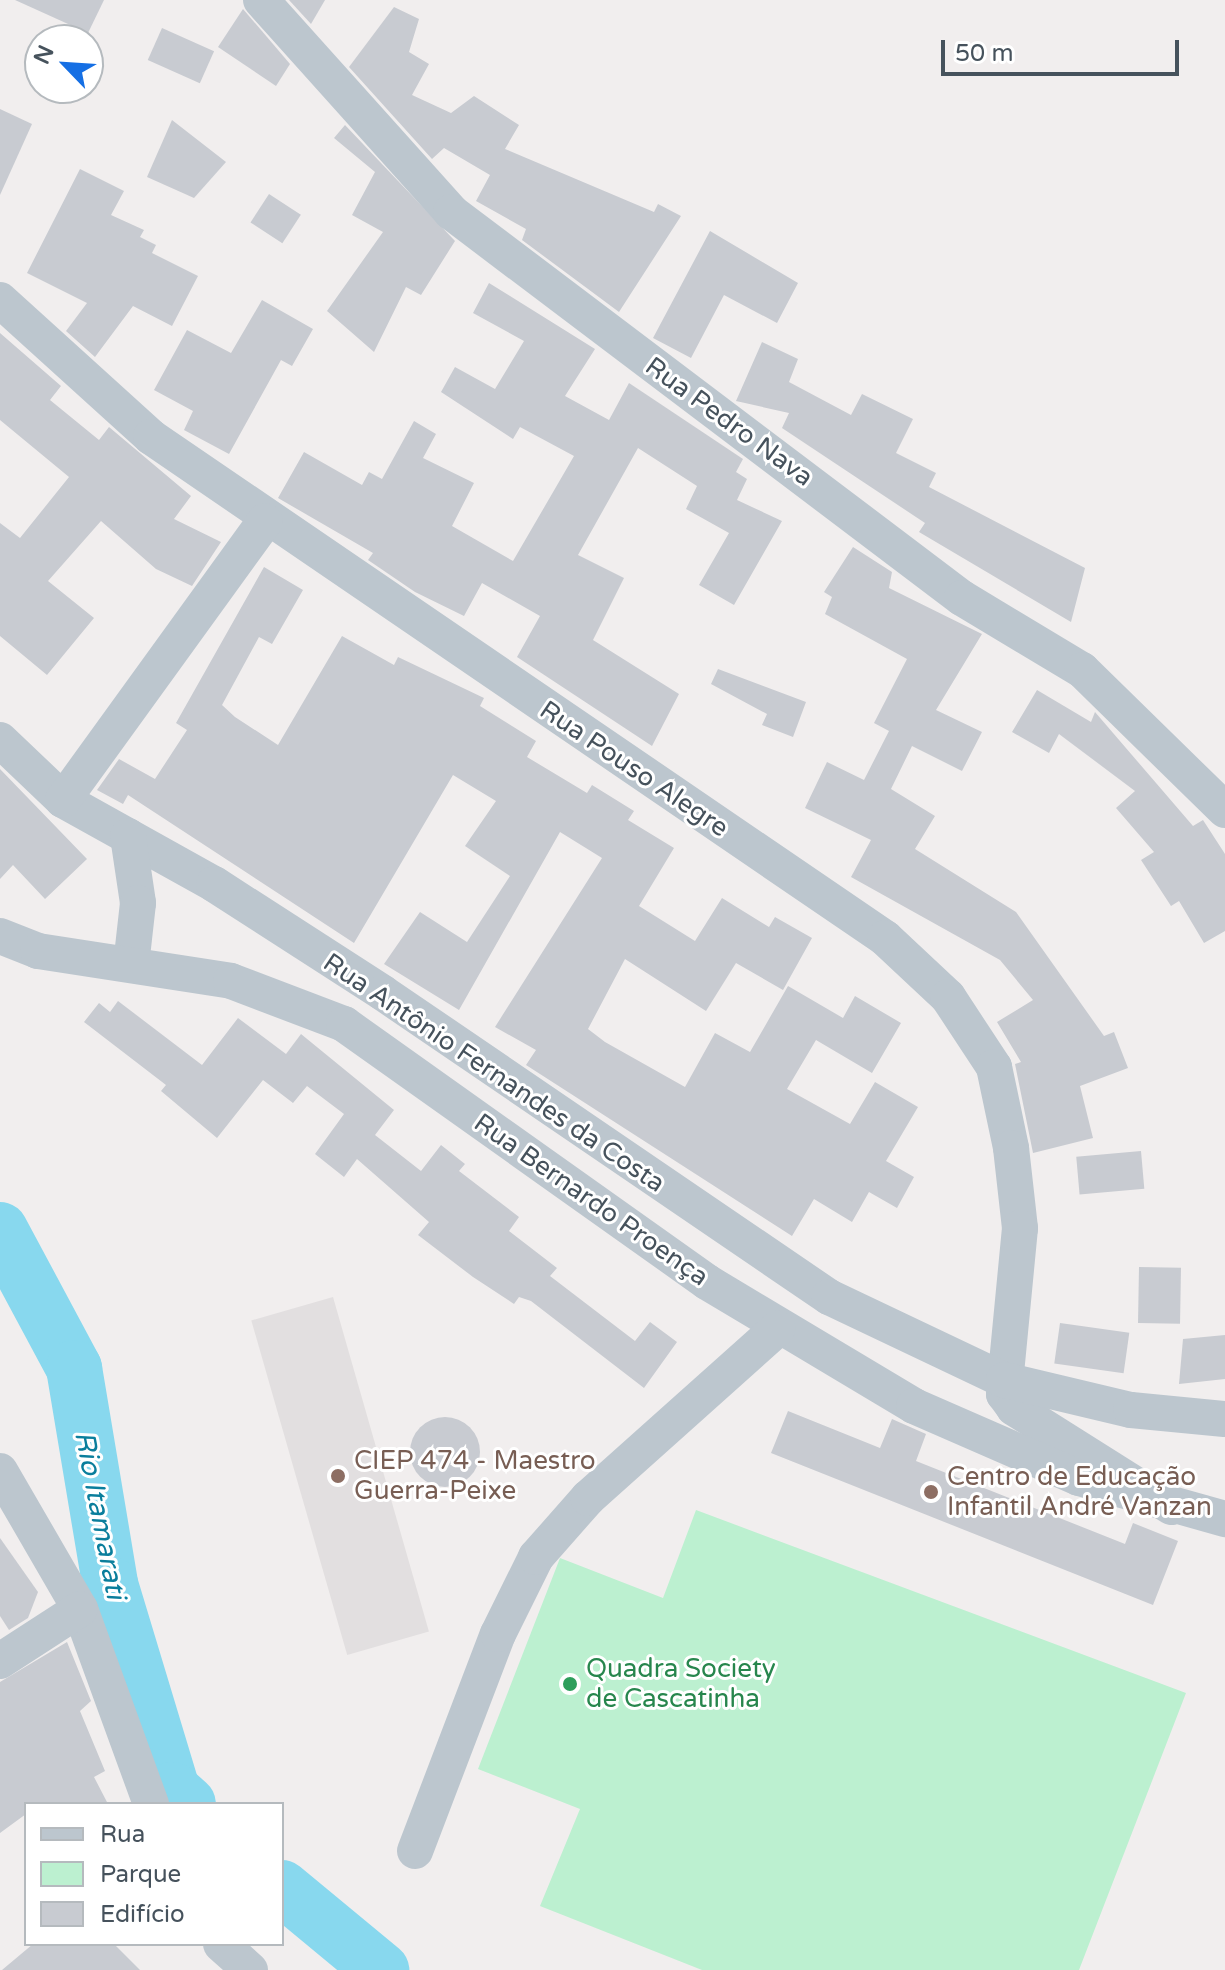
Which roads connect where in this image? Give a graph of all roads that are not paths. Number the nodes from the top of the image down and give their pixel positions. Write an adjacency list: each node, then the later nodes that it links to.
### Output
1 (261, 0): 6 (street, Rua Pedro Nava)
2 (0, 300): 3 (street, Rua Pouso Alegre)
3 (265, 521): 5 (street); 11 (street, Rua Pouso Alegre)
4 (0, 740): 5 (street, Rua Antônio Fernandes da Costa)
5 (63, 800): 7 (street, Rua Antônio Fernandes da Costa)
6 (1225, 810)
7 (128, 836): 9 (street); 11 (street, Rua Antônio Fernandes da Costa)
8 (0, 936): 9 (street, Rua Bernardo Proença)
9 (131, 965): 10 (street, Rua Bernardo Proença)
10 (777, 1329): 14 (street, Rua Bernardo Proença); 19 (street)
11 (1009, 1394): 12 (street); 14 (street, Rua Bernardo Proença)
12 (1225, 1419)
13 (0, 1471): 16 (street)
14 (1171, 1507): 15 (street, Rua Bernardo Proença)
15 (1225, 1519)
16 (80, 1609): 17 (street); 18 (street)
17 (0, 1661)
18 (150, 1802)
19 (415, 1851)
20 (223, 1946): 21 (street)
21 (250, 1970)

